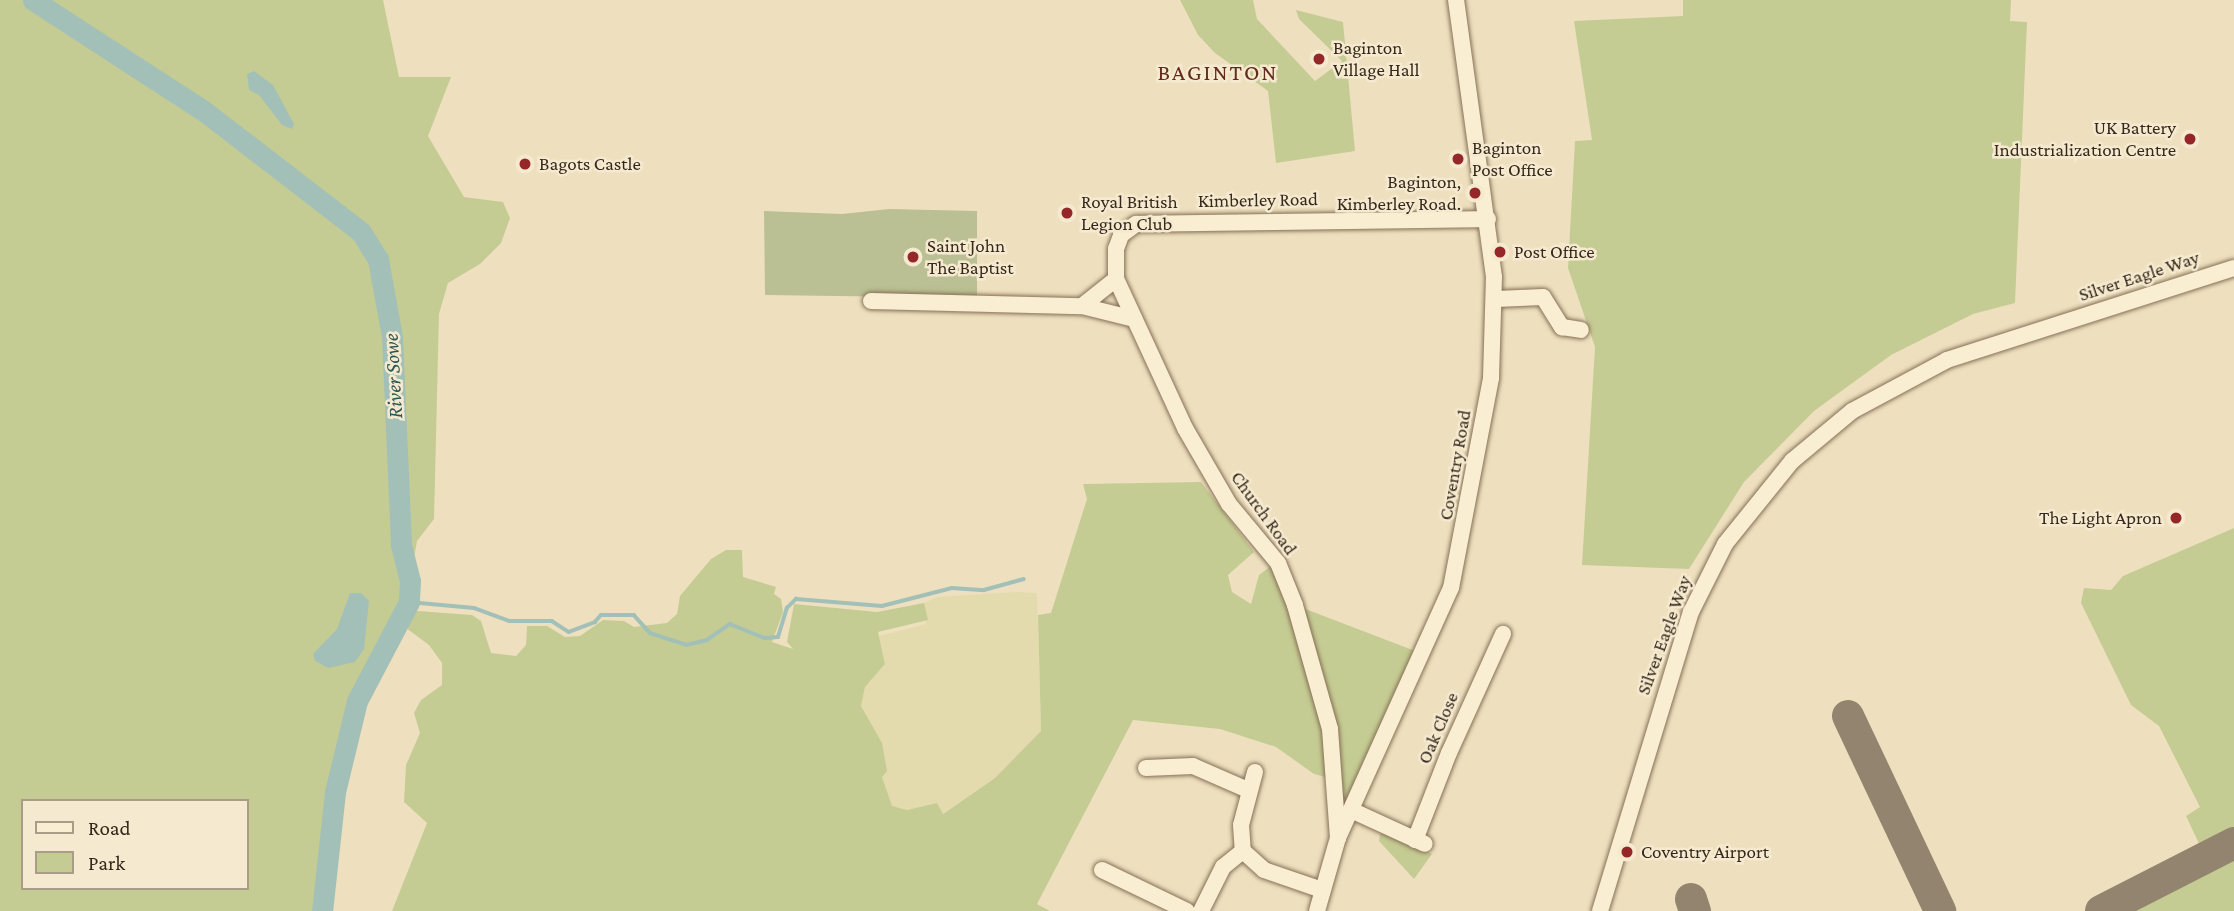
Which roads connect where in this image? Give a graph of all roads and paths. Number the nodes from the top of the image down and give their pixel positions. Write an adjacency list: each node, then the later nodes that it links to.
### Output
1 (1456, 0): 2 (street, Coventry Road)
2 (1488, 219): 4 (street, Kimberley Road); 5 (street, Coventry Road)
3 (2234, 268): 22 (street, Silver Eagle Way)
4 (1116, 279): 7 (street); 8 (street, Kimberley Road)
5 (1496, 299): 9 (street); 14 (street, Coventry Road)
6 (872, 301): 7 (street)
7 (1082, 306): 8 (street)
8 (1134, 318): 15 (street, Church Road)
9 (1581, 330)
10 (1503, 634): 14 (street, Oak Close)
11 (1146, 768): 13 (street)
12 (1255, 772): 13 (street)
13 (1248, 790): 16 (street)
14 (1351, 810): 15 (street, Coventry Road)
15 (1338, 838): 18 (street, Coventry Road)
16 (1243, 851): 18 (street); 20 (street)
17 (1102, 870): 19 (street)
18 (1322, 890): 21 (street, Coventry Road)
19 (1187, 911)
20 (1201, 911)
21 (1317, 911)
22 (1600, 911)

